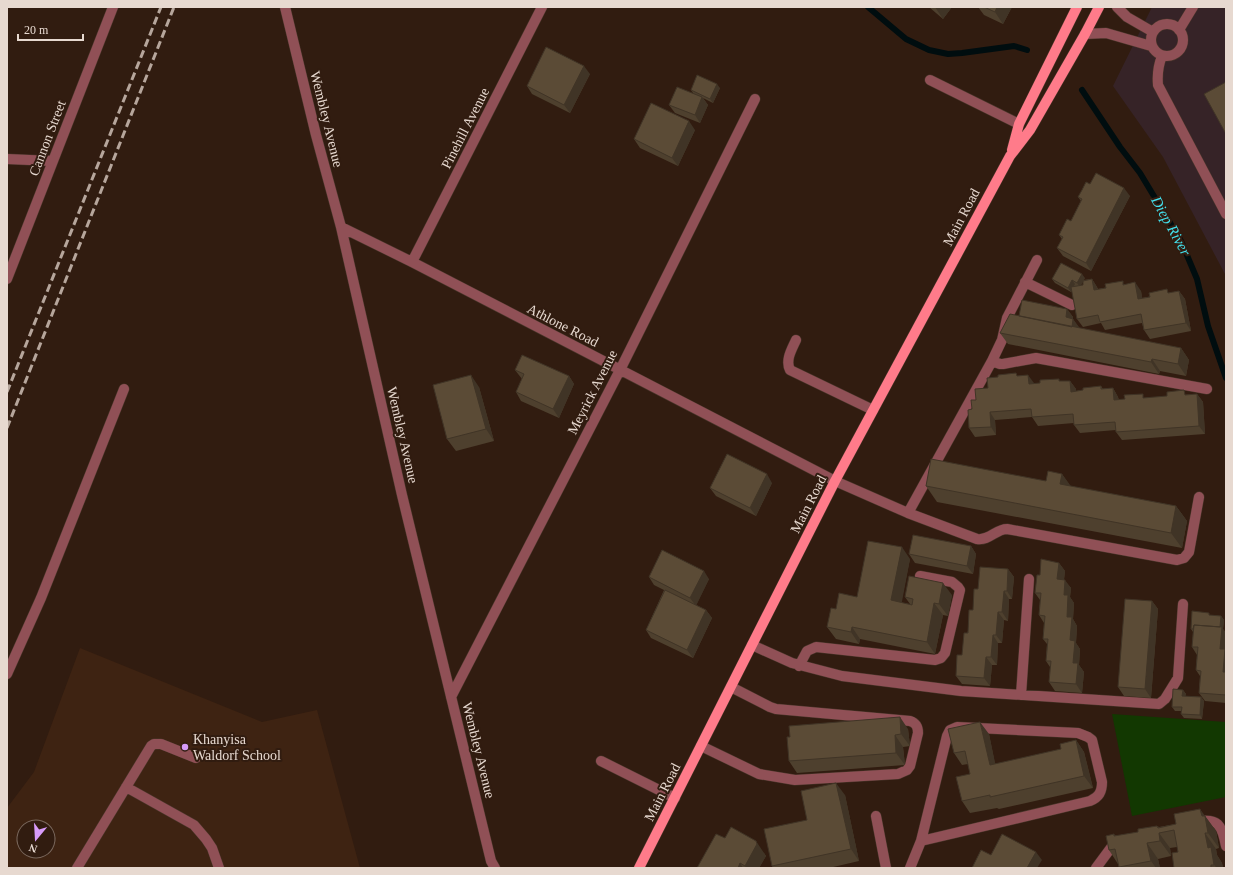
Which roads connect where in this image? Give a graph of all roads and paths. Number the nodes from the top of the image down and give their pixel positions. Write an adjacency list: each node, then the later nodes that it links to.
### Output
1 (113, 7): 18 (street, Cannon Street)
2 (285, 7): 20 (street, Wembley Avenue)
3 (542, 7): 22 (street, Pinehill Avenue)
4 (1077, 7): 15 (main road, Main Road)
5 (1099, 7): 10 (main road, Main Road)
6 (1117, 7): 9 (street)
7 (1193, 7): 8 (street)
8 (1179, 30): 9 (street); 12 (street)
9 (1153, 32): 11 (street)
10 (1085, 34): 11 (street); 16 (main road, Main Road)
11 (1151, 46): 12 (street)
12 (1162, 56): 19 (street)
13 (930, 80): 15 (street)
14 (755, 99): 28 (street, Meyrick Avenue)
15 (1019, 124): 16 (main road, Main Road)
16 (1010, 156): 31 (main road, Main Road)
17 (7, 159): 18 (street)
18 (53, 161): 23 (street, Cannon Street)
19 (1226, 214)
20 (341, 227): 22 (street, Athlone Road); 43 (street, Wembley Avenue)
21 (1036, 260): 24 (street)
22 (412, 262): 28 (street, Athlone Road)
23 (7, 279)
24 (1025, 282): 25 (street); 27 (street)
25 (1072, 305)
26 (796, 340): 31 (street)
27 (992, 361): 29 (street); 34 (street)
28 (620, 370): 32 (street, Athlone Road); 43 (street, Meyrick Avenue)
29 (1207, 389)
30 (124, 390): 40 (street)
31 (873, 410): 32 (main road, Main Road)
32 (835, 481): 34 (street, Athlone Road); 38 (main road, Main Road)
33 (1199, 497): 34 (street, Athlone Road)
34 (908, 513)
35 (920, 576): 39 (street)
36 (1029, 579): 42 (street)
37 (1182, 604): 42 (street)
38 (752, 645): 39 (street); 41 (main road, Main Road)
39 (799, 666): 42 (street)
40 (7, 674)
41 (731, 687): 44 (main road, Main Road); 44 (street)
42 (1021, 695)
43 (451, 697): 57 (street, Wembley Avenue)
44 (701, 746): 48 (main road, Main Road)
45 (196, 758): 47 (street)
46 (601, 761): 48 (street)
47 (126, 787): 55 (street); 56 (street)
48 (675, 798): 58 (main road, Main Road)
49 (876, 816): 59 (street)
50 (1182, 824): 53 (street)
51 (1125, 835): 60 (street)
52 (921, 841): 52 (street); 54 (street)
53 (1226, 846)
54 (911, 866)
55 (77, 868)
56 (219, 868)
57 (495, 868)
58 (639, 868)
59 (886, 868)
60 (1096, 868)

